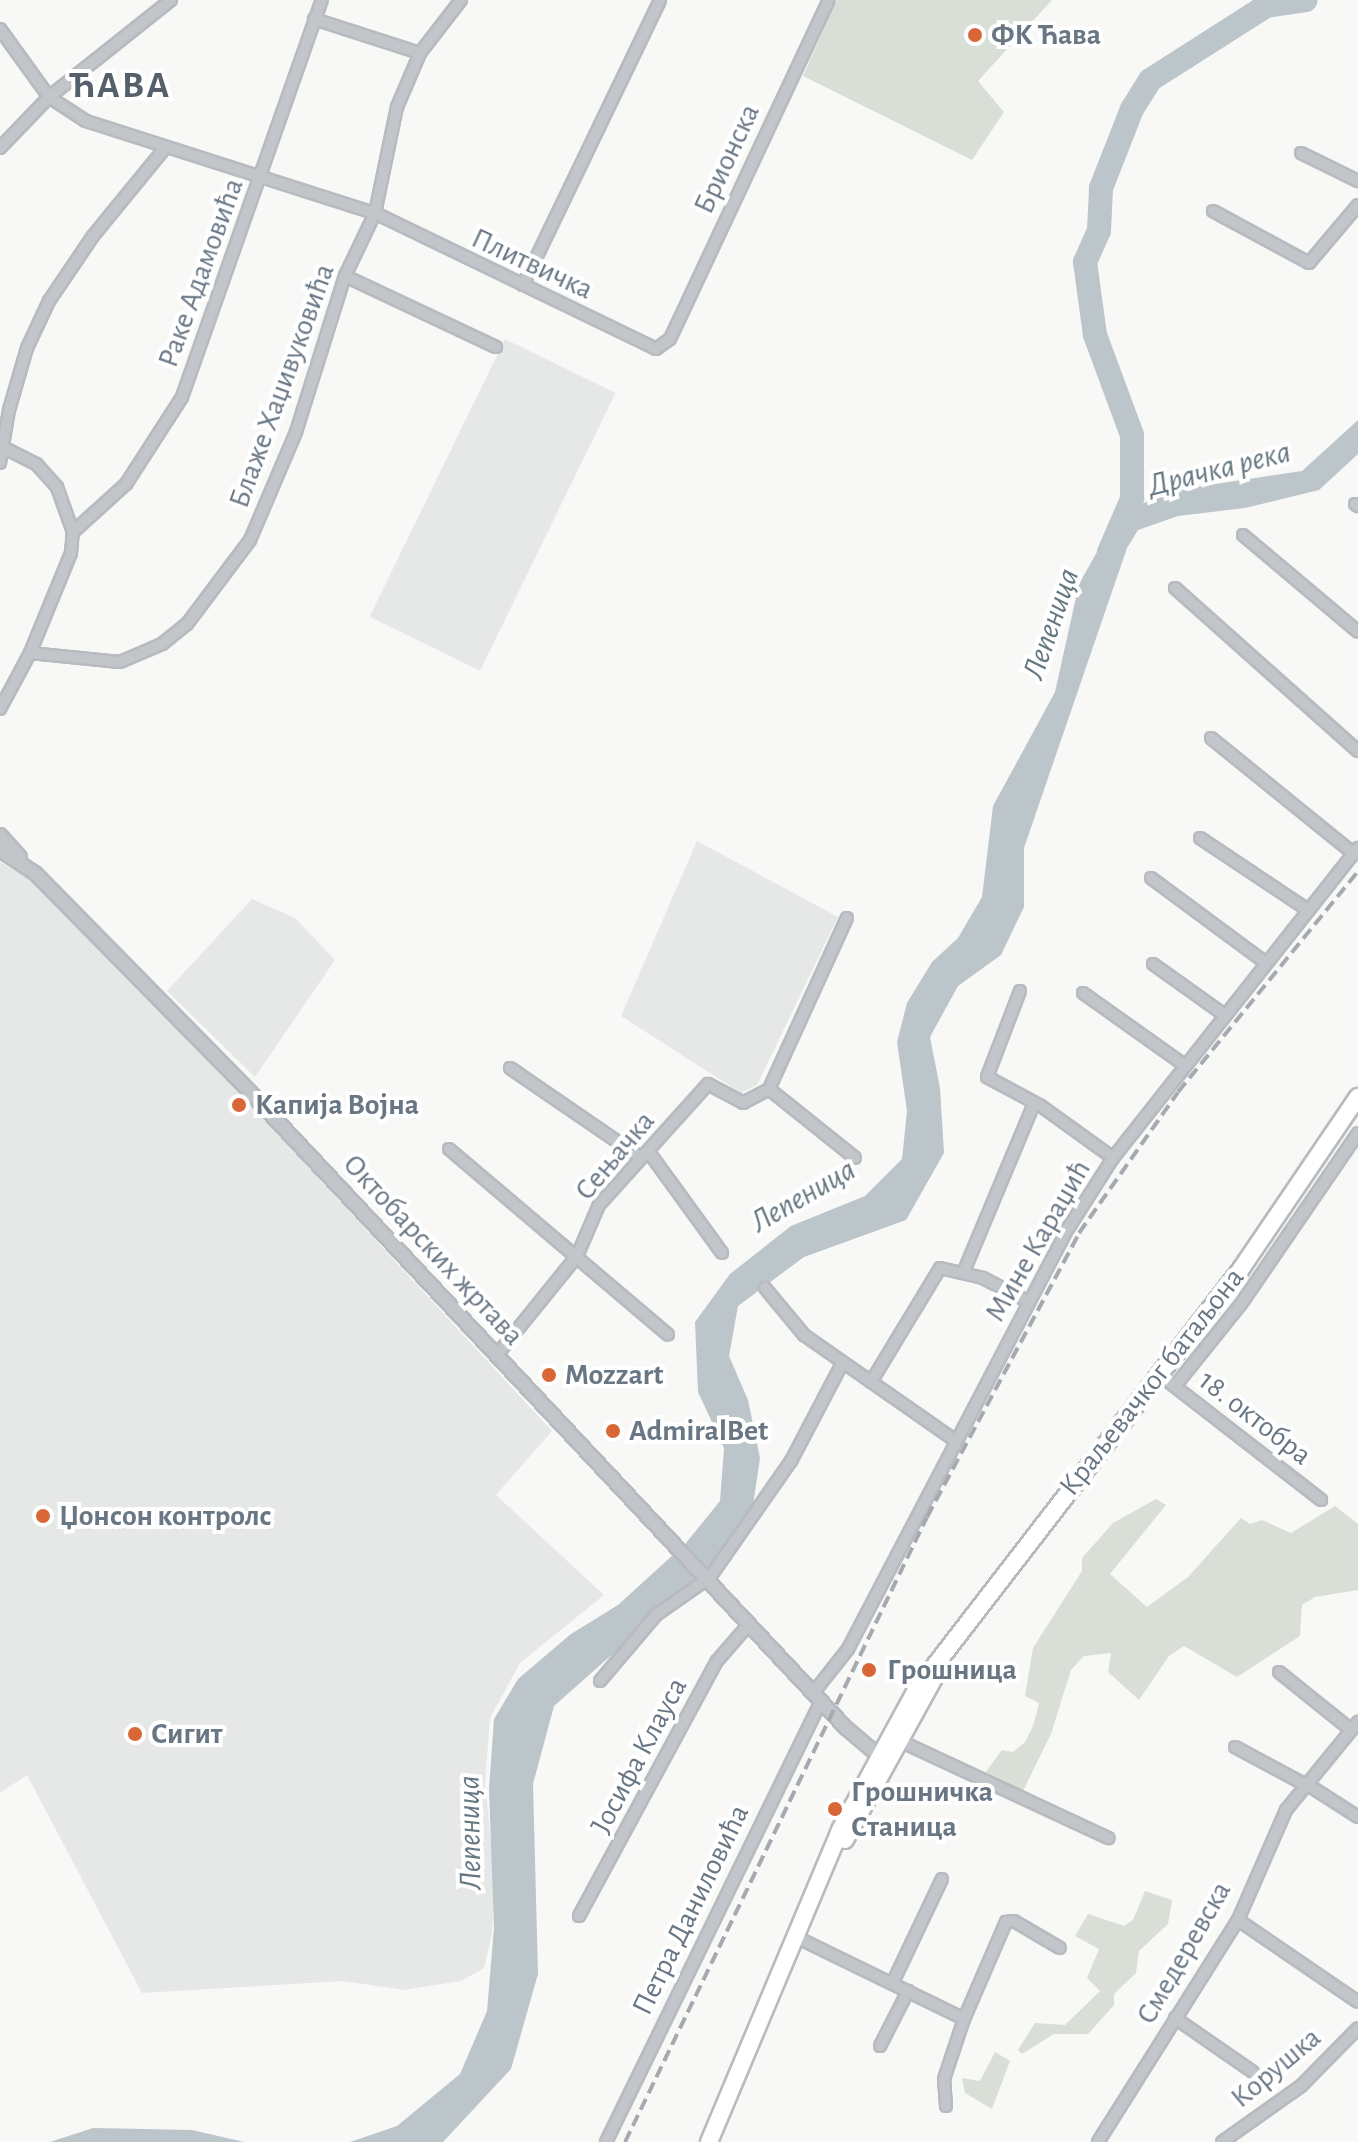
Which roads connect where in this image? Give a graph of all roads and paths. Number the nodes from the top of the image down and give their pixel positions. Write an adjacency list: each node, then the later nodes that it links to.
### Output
1 (171, 0): 9 (street)
2 (322, 0): 6 (street, Раке Адамовића)
3 (461, 0): 8 (street, Блаже Хаџивуковића)
4 (660, 0): 19 (street)
5 (829, 0): 20 (street, Брионска)
6 (314, 19): 8 (street); 13 (street, Раке Адамовића)
7 (0, 29): 9 (street)
8 (420, 53): 17 (street, Блаже Хаџивуковића)
9 (49, 97): 10 (street); 11 (street, Плитвичка)
10 (0, 148)
11 (165, 148): 13 (street, Плитвичка); 22 (street)
12 (1301, 153): 14 (street)
13 (262, 174): 17 (street, Плитвичка); 24 (street, Раке Адамовића)
14 (1358, 181)
15 (1358, 205): 16 (street)
16 (1213, 211)
17 (375, 213): 18 (street, Блаже Хаџивуковића); 19 (street, Плитвичка)
18 (345, 276): 21 (street); 28 (street, Блаже Хаџивуковића)
19 (523, 285): 20 (street, Плитвичка)
20 (670, 339)
21 (496, 347)
22 (3, 447): 23 (street); 24 (street)
23 (0, 463)
24 (73, 532): 28 (street)
25 (1243, 535): 27 (street)
26 (1175, 588): 31 (street)
27 (1358, 632)
28 (30, 653): 29 (street)
29 (0, 709)
30 (1211, 738): 35 (street)
31 (1358, 751)
32 (0, 835): 36 (street)
33 (1200, 838): 38 (street)
34 (0, 850): 36 (street, Октобарских жртава)
35 (1356, 851): 38 (street, Мине Караџић)
36 (36, 874): 61 (street, Октобарских жртава)
37 (1151, 878): 40 (street)
38 (1308, 910): 40 (street, Мине Караџић)
39 (847, 918): 47 (street)
40 (1266, 963): 44 (street, Мине Караџић)
41 (1153, 964): 44 (street)
42 (1020, 991): 49 (street)
43 (1083, 993): 45 (street)
44 (1223, 1014): 45 (street, Мине Караџић)
45 (1183, 1064): 54 (street, Мине Караџић)
46 (510, 1068): 52 (street)
47 (769, 1089): 52 (street, Сењачка); 53 (street)
48 (1358, 1097): 63 (main road, Краљевачког батаљона)
49 (1034, 1104): 54 (street); 57 (street)
50 (1358, 1133): 65 (street)
51 (449, 1149): 56 (street)
52 (644, 1154): 55 (street); 56 (street, Сењачка)
53 (855, 1158)
54 (1113, 1158): 59 (street, Мине Караџић)
55 (722, 1253)
56 (577, 1256): 60 (street); 61 (street, Сењачка)
57 (964, 1271): 59 (street); 64 (street)
58 (765, 1288): 62 (street)
59 (1029, 1302): 66 (street, Мине Караџић)
60 (668, 1335)
61 (496, 1356): 68 (street, Октобарских жртава)
62 (842, 1364): 64 (street); 68 (street)
63 (1160, 1375): 65 (street, 18. октобра); 70 (main road, Краљевачког батаљона)
64 (871, 1382): 66 (street)
65 (1175, 1386): 67 (street, 18. октобра)
66 (956, 1441): 73 (street, Мине Караџић)
67 (1321, 1500)
68 (706, 1573): 69 (street, Октобарских жртава); 72 (street)
69 (750, 1623): 73 (street, Октобарских жртава); 82 (street, Јосифа Клауса)
70 (941, 1662): 75 (main road, Краљевачког батаљона); 77 (main road, Краљевачког батаљона)
71 (1279, 1672): 74 (street, Смедеревска)
72 (600, 1681)
73 (818, 1696): 77 (street, Октобарских жртава); 95 (street, Петра Даниловића)
74 (1354, 1726): 78 (street, Смедеревска)
75 (900, 1741): 77 (main road, Краљевачког батаљона); 80 (street)
76 (1235, 1747): 78 (street)
77 (882, 1760): 84 (main road, Краљевачког батаљона)
78 (1305, 1784): 79 (street); 83 (street, Смедеревска)
79 (1358, 1817)
80 (1108, 1838)
81 (942, 1879): 86 (street)
82 (579, 1916)
83 (1238, 1920): 88 (street); 89 (street, Смедеревска)
84 (794, 1936): 86 (street); 96 (main road, Краљевачког батаљона)
85 (1060, 1948): 90 (street)
86 (893, 1982): 87 (street)
87 (908, 1991): 90 (street); 92 (street)
88 (1358, 2002)
89 (1175, 2018): 93 (street); 97 (street, Смедеревска)
90 (964, 2019): 94 (street)
91 (1358, 2028): 98 (street, Корушка)
92 (880, 2046)
93 (1253, 2072)
94 (946, 2106)
95 (606, 2142)
96 (709, 2142)
97 (1098, 2142)
98 (1222, 2142)

